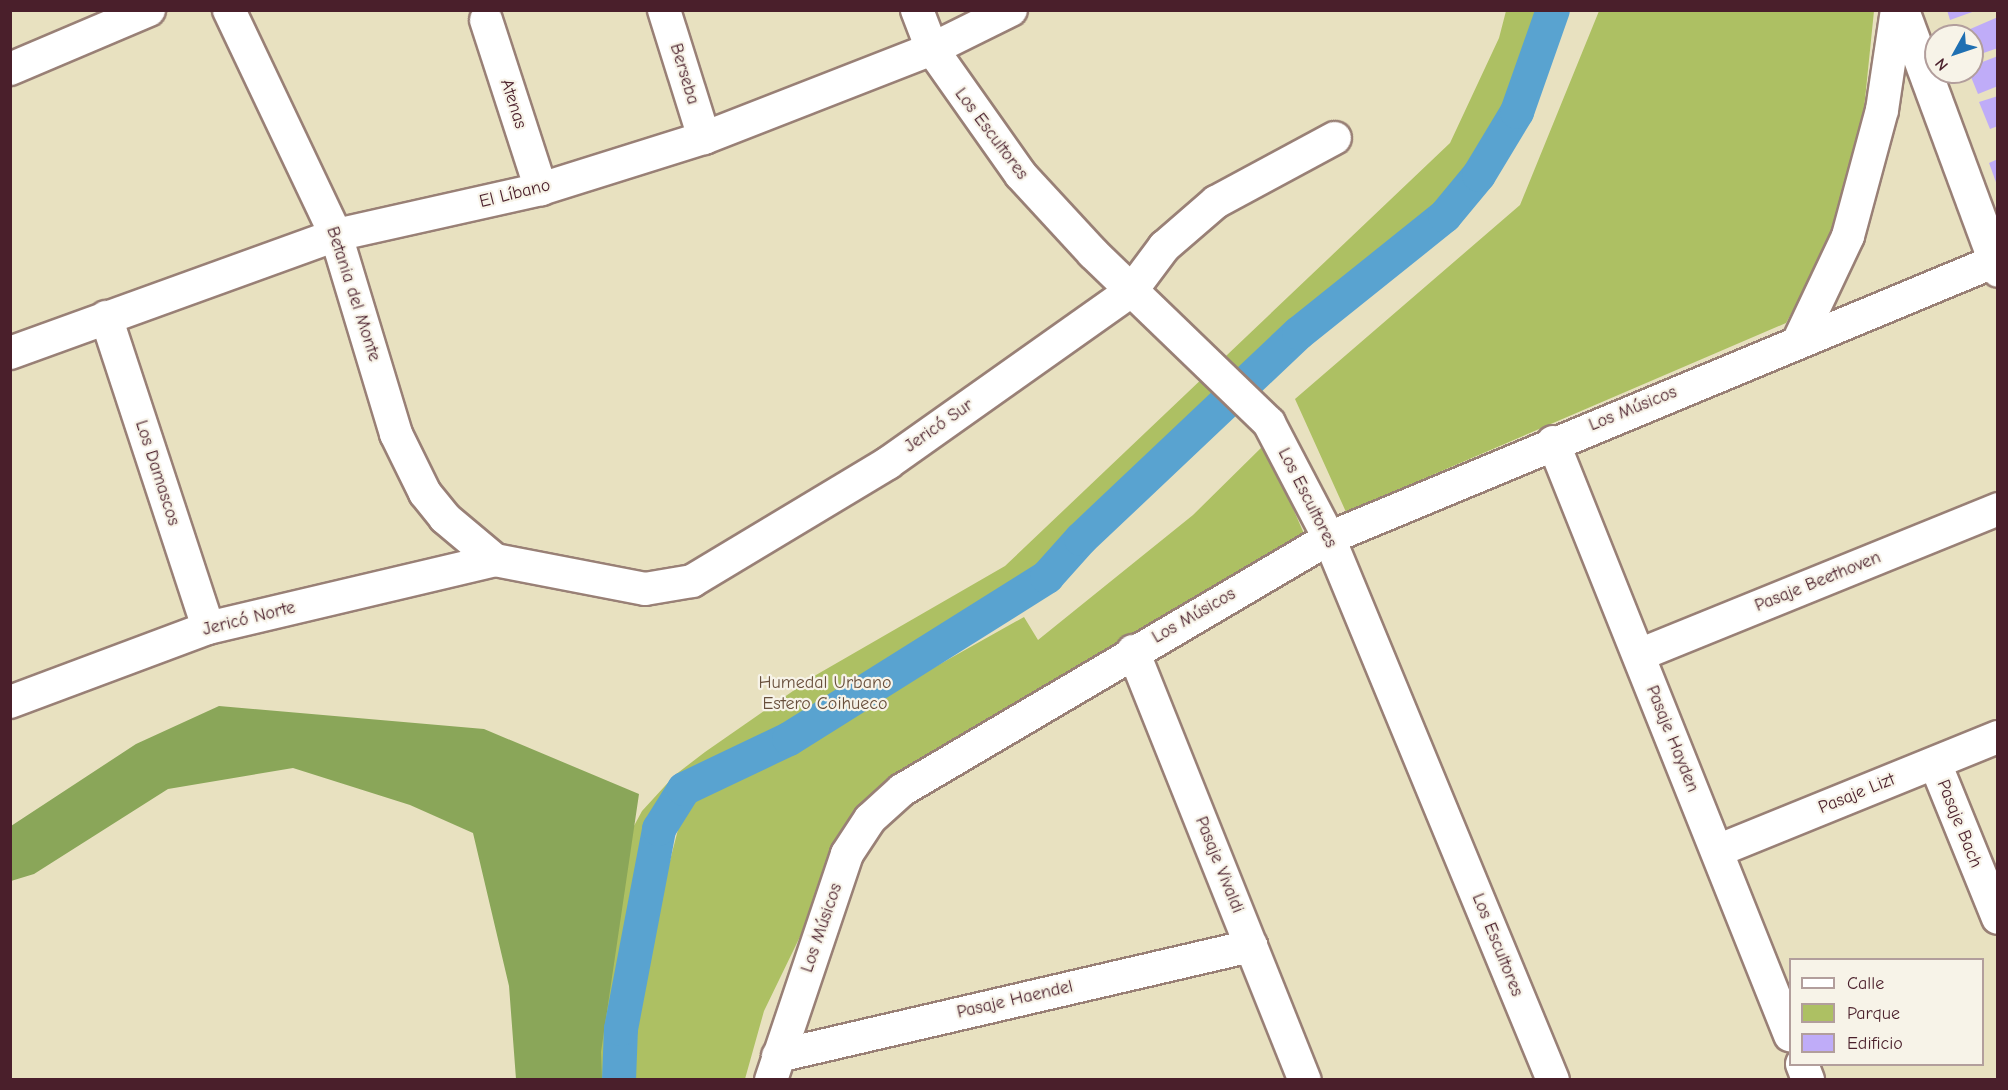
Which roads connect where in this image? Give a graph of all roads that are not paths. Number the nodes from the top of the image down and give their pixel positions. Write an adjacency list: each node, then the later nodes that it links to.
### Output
1 (149, 10): 10 (street)
2 (230, 10): 14 (street, Betania del Monte)
3 (664, 10): 11 (street, Berseba)
4 (917, 10): 9 (street, Los Escultores)
5 (1011, 10): 9 (street, El Líbano)
6 (1897, 10): 18 (street)
7 (1902, 10): 15 (street, Los Músicos)
8 (486, 20): 13 (street, Atenas)
9 (932, 49): 11 (street, El Líbano); 16 (street, Los Escultores)
10 (11, 66)
11 (704, 138): 13 (street, El Líbano)
12 (1335, 138): 16 (street, Jericó Sur)
13 (541, 189): 14 (street, El Líbano)
14 (336, 235): 17 (street, El Líbano); 23 (street, Betania del Monte)
15 (1996, 264): 18 (street, Los Músicos)
16 (1132, 290): 22 (street, Los Escultores); 23 (street, Jericó Sur)
17 (106, 318): 19 (street, El Líbano); 24 (street, Los Damascos)
18 (1798, 342): 20 (street, Los Músicos)
19 (10, 352)
20 (1553, 442): 22 (street, Los Músicos); 26 (street, Pasaje Hayden)
21 (1998, 510): 26 (street, Pasaje Beethoven)
22 (1329, 538): 25 (street, Los Músicos); 37 (street, Los Escultores)
23 (495, 560): 24 (street, Jericó Norte)
24 (208, 628): 27 (street, Jericó Norte)
25 (1133, 651): 32 (street, Pasaje Vivaldi); 35 (street, Los Músicos)
26 (1639, 655): 30 (street, Pasaje Hayden)
27 (10, 702)
28 (1998, 736): 29 (street, Pasaje Lizt)
29 (1935, 763): 30 (street, Pasaje Lizt); 31 (street, Pasaje Bach)
30 (1717, 851): 33 (street, Pasaje Hayden)
31 (1998, 918)
32 (1251, 946): 35 (street, Pasaje Haendel); 36 (street, Pasaje Vivaldi)
33 (1789, 1030)
34 (1802, 1066): 38 (street)
35 (774, 1068)
36 (1305, 1080)
37 (1553, 1080)
38 (1808, 1080)

